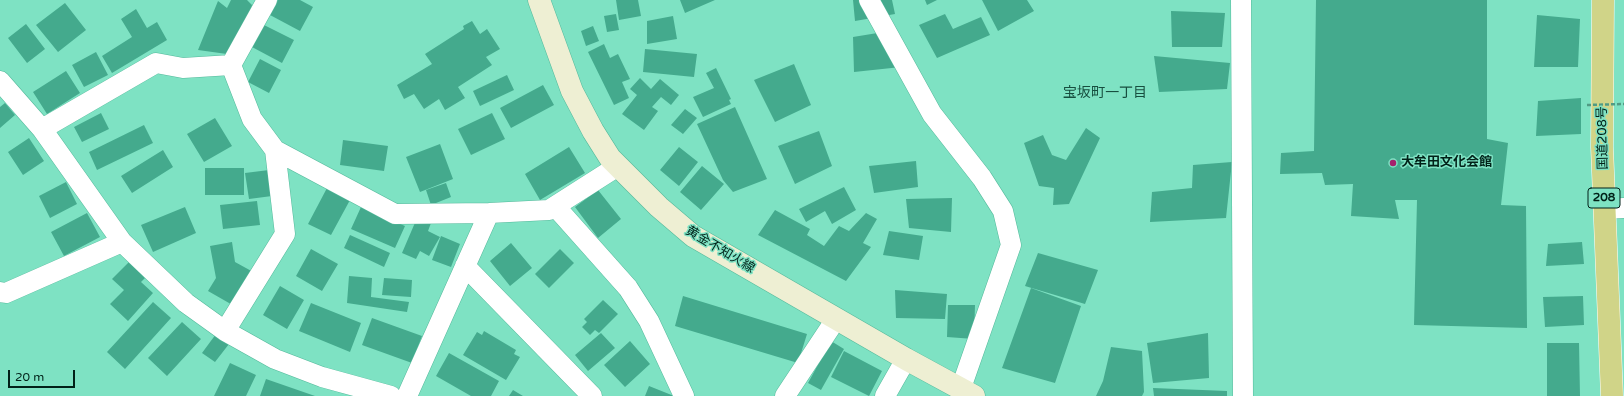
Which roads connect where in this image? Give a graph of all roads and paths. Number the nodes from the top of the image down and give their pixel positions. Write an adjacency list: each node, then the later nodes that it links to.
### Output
1 (539, 0): 12 (main road, 黄金不知火線)
2 (869, 0): 22 (street)
3 (1241, 0): 29 (street)
4 (1603, 0): 14 (highway, 国道208号 / 208)
5 (261, 2): 6 (street)
6 (231, 65): 10 (street); 11 (street)
7 (0, 81): 10 (street)
8 (1624, 104): 9 (path, bridge)
9 (1587, 105)
10 (42, 129): 16 (street)
11 (275, 150): 15 (street); 20 (street)
12 (618, 166): 13 (street); 19 (main road, 黄金不知火線)
13 (555, 206): 15 (street); 26 (street)
14 (1614, 208): 30 (highway, 国道208号 / 208)
15 (489, 213): 17 (street)
16 (122, 242): 18 (street); 20 (street)
17 (465, 266): 24 (street); 25 (street)
18 (0, 292)
19 (836, 319): 21 (main road, 黄金不知火線); 27 (street)
20 (225, 331): 23 (street)
21 (906, 359): 22 (main road, 黄金不知火線); 28 (street)
22 (968, 392)
23 (391, 396)
24 (407, 396)
25 (592, 396)
26 (684, 396)
27 (785, 396)
28 (885, 396)
29 (1243, 396)
30 (1612, 396)

